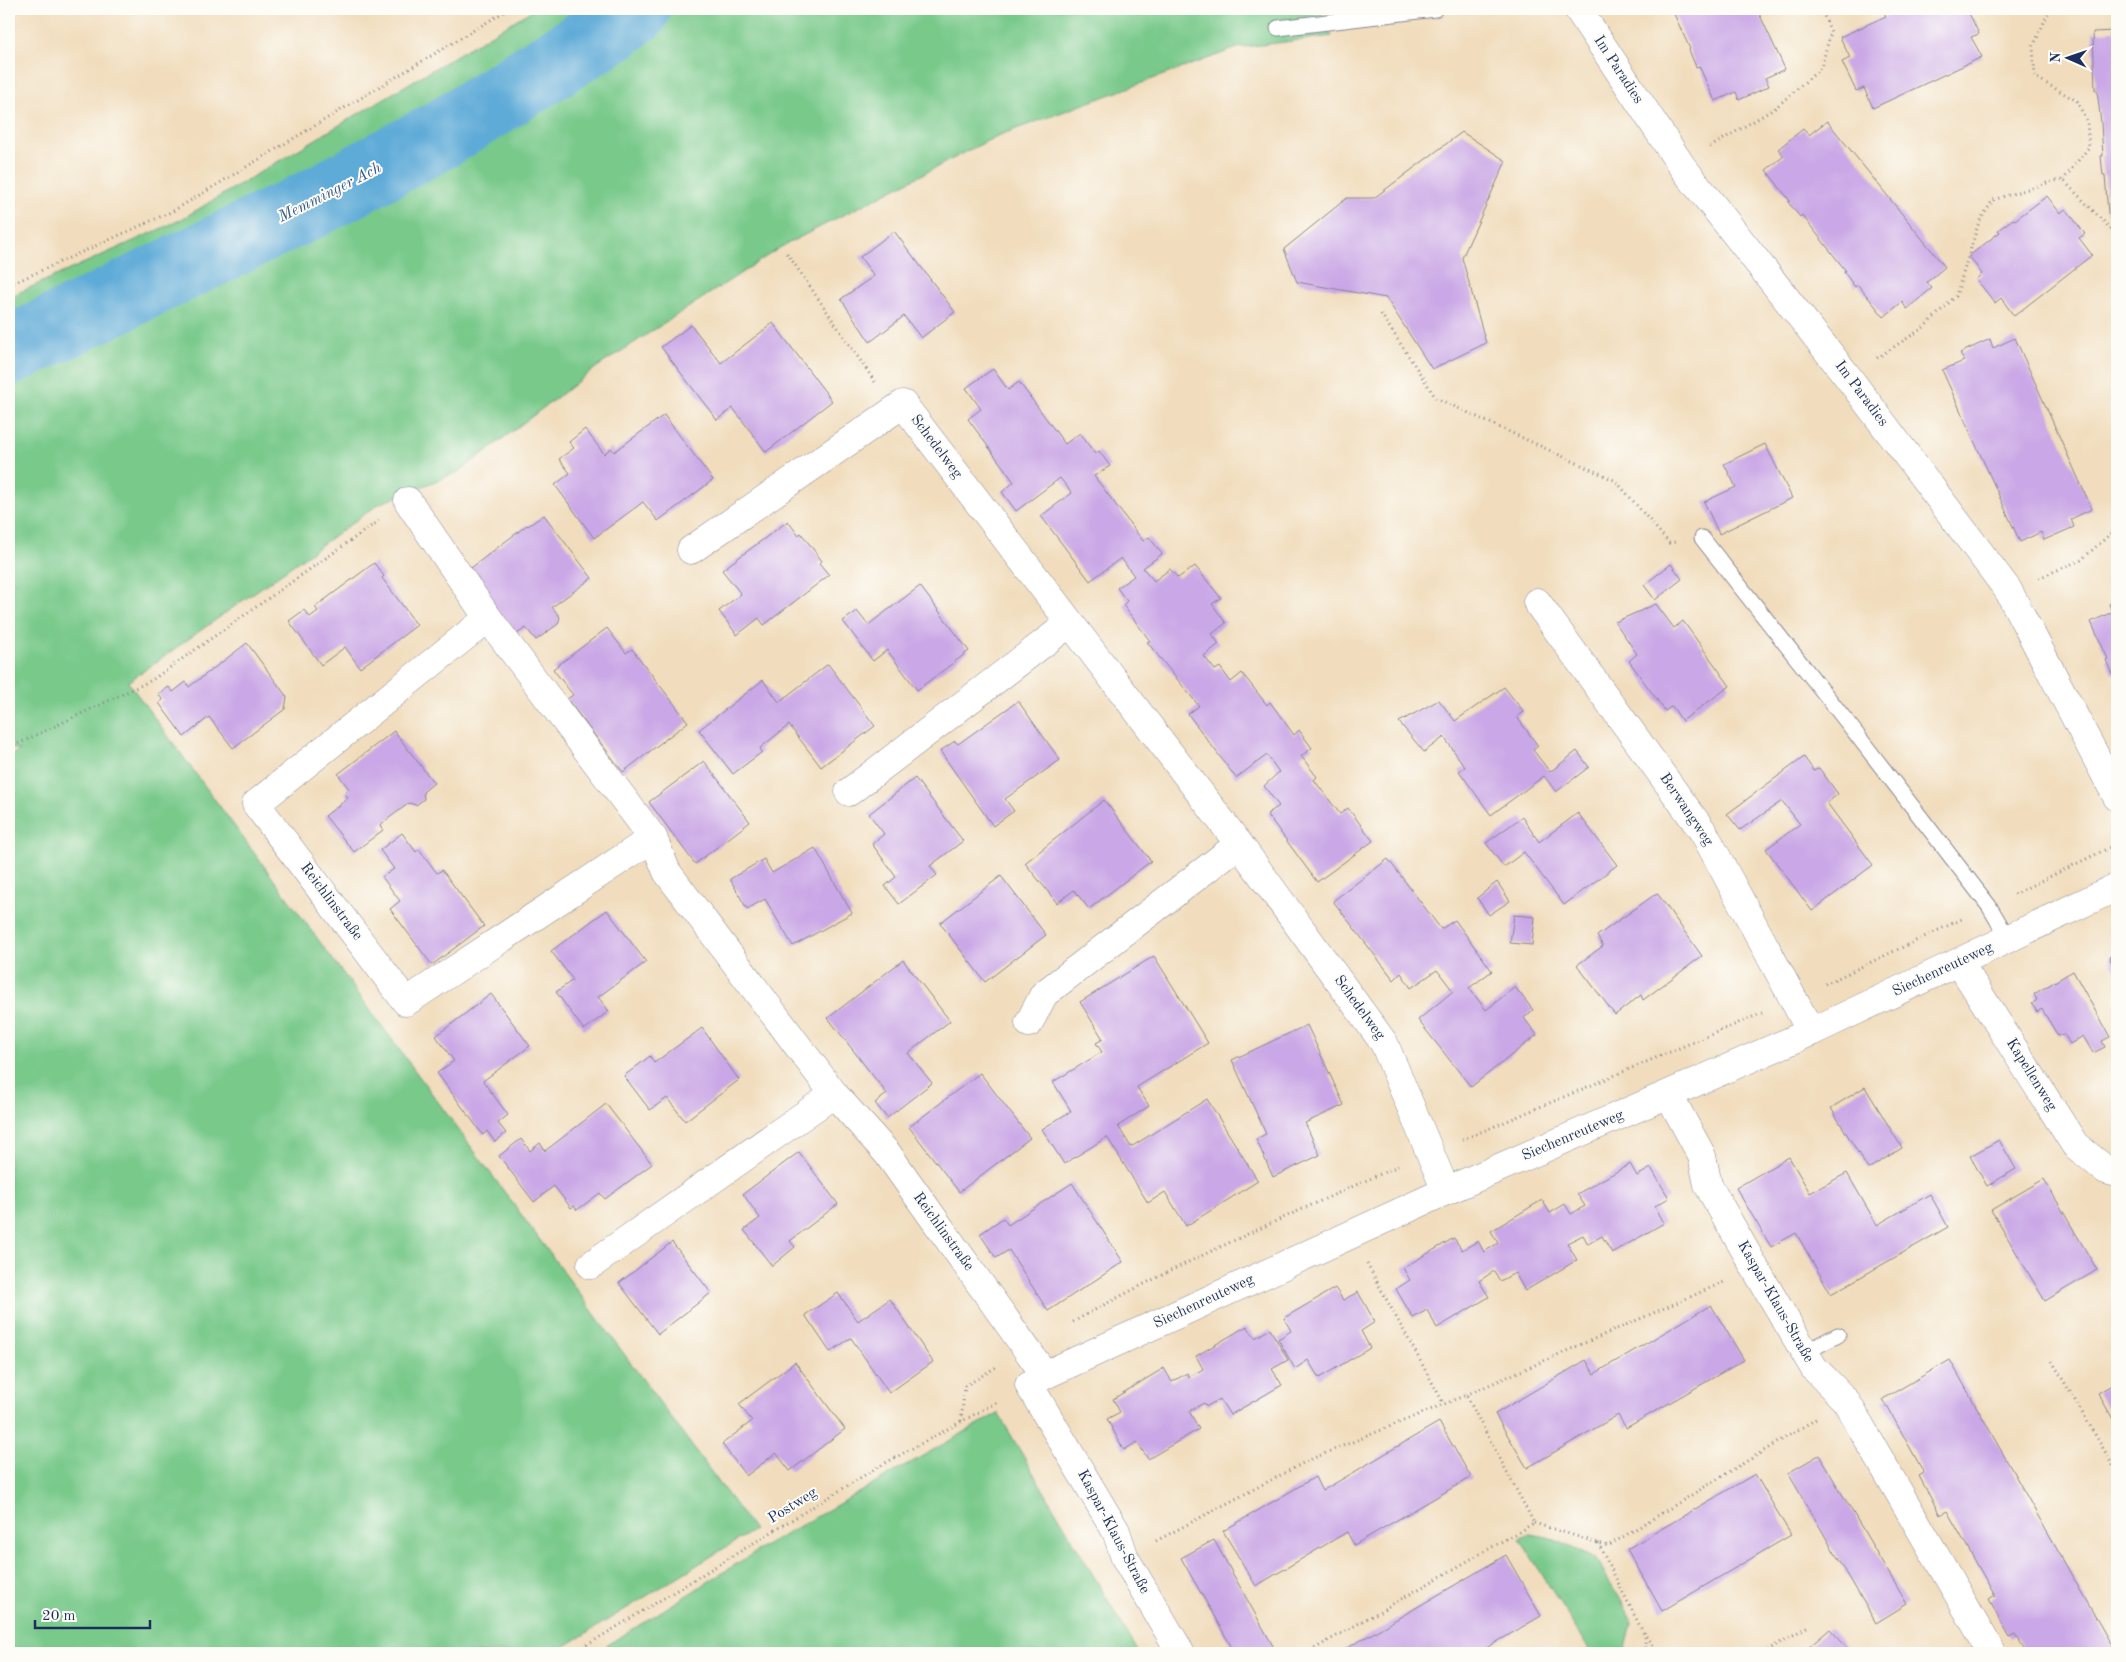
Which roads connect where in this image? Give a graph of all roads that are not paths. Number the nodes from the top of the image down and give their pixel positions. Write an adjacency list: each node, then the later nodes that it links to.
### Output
1 (1435, 9): 3 (lane)
2 (1578, 9): 11 (street, Im Paradies)
3 (1278, 28)
4 (408, 501): 8 (street, Reichlinstraße)
5 (1702, 538): 15 (lane)
6 (691, 550): 9 (street, Schedelweg)
7 (1537, 602): 18 (street, Berwangweg)
8 (488, 618): 12 (street, Reichlinstraße); 12 (street, Reichlinstraße)
9 (1070, 623): 10 (street); 13 (street, Schedelweg)
10 (849, 792)
11 (2117, 797)
12 (653, 838): 19 (street, Reichlinstraße)
13 (1239, 844): 17 (street); 22 (street, Schedelweg)
14 (2117, 887): 15 (street, Siechenreuteweg)
15 (2008, 940): 16 (street, Siechenreuteweg)
16 (1959, 962): 18 (street, Siechenreuteweg); 21 (street, Kapellenweg)
17 (1029, 1023)
18 (1811, 1032): 20 (street, Siechenreuteweg)
19 (834, 1094): 23 (street); 26 (street, Reichlinstraße)
20 (1669, 1095): 22 (street, Siechenreuteweg); 25 (street, Kaspar-Klaus-Straße)
21 (2117, 1173)
22 (1446, 1191): 26 (street, Siechenreuteweg)
23 (592, 1265)
24 (1838, 1335): 25 (lane)
25 (1805, 1352): 28 (street, Kaspar-Klaus-Straße)
26 (1037, 1380): 27 (street, Kaspar-Klaus-Straße)
27 (1181, 1653)
28 (1992, 1653)

